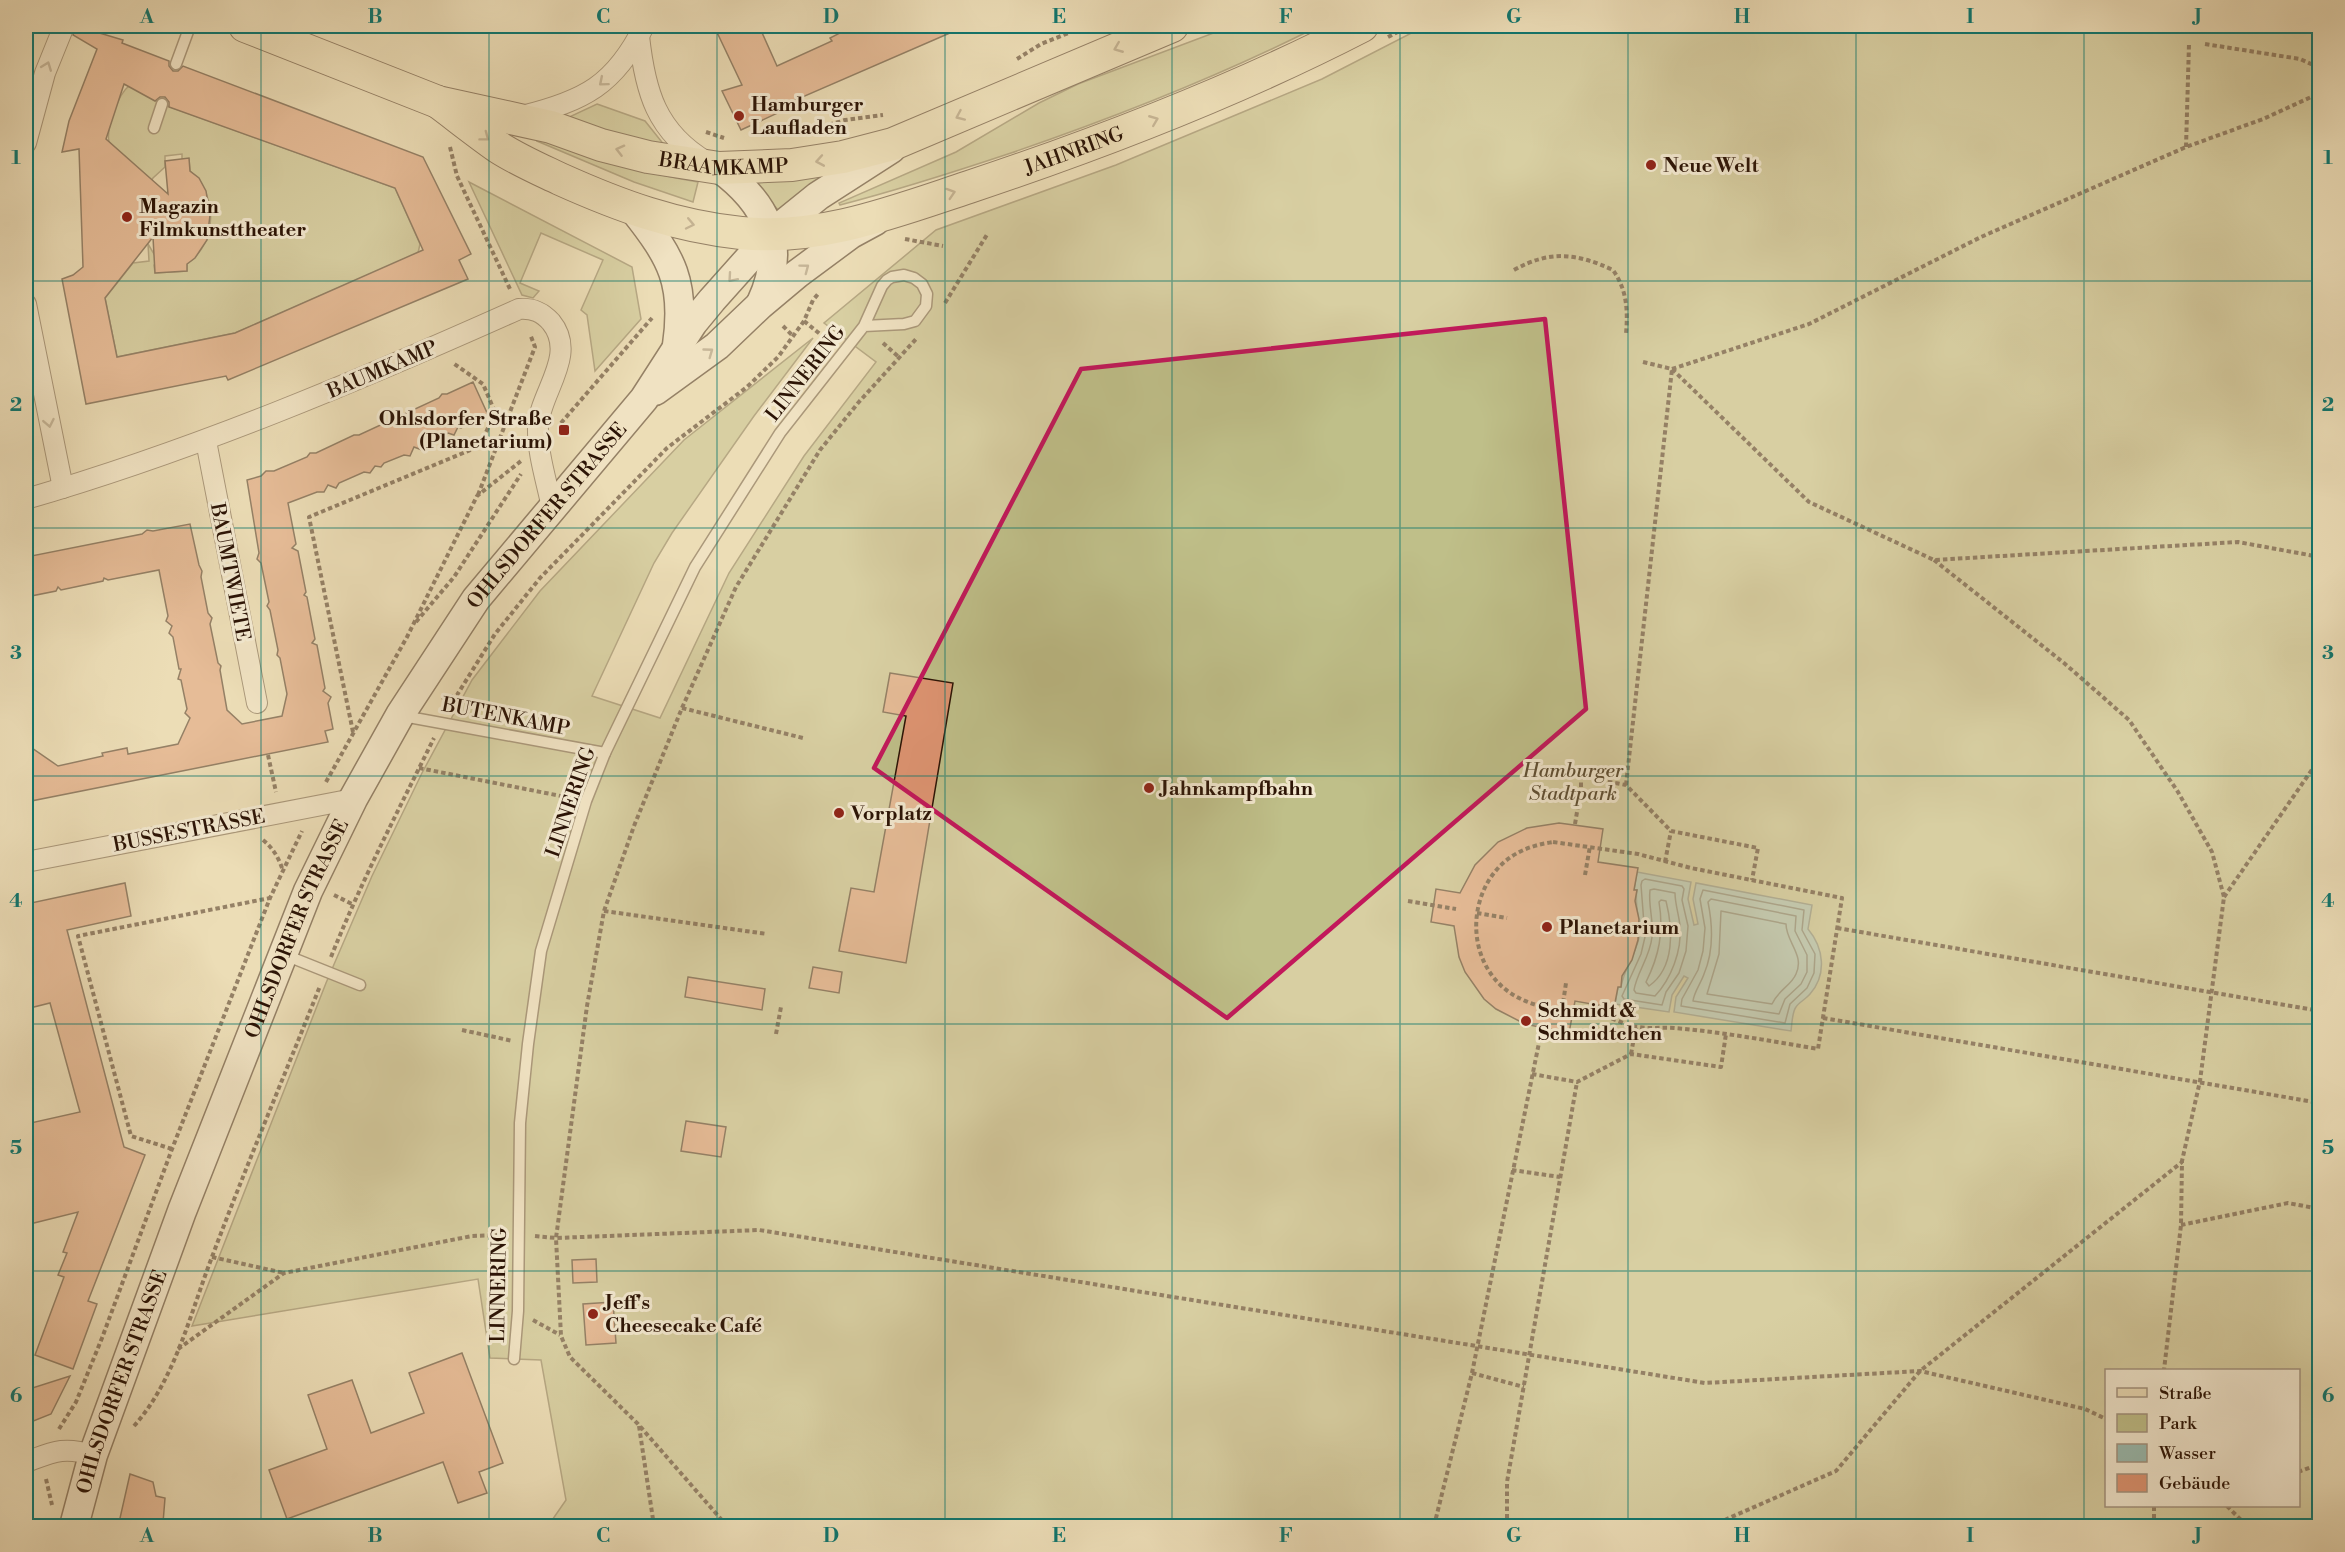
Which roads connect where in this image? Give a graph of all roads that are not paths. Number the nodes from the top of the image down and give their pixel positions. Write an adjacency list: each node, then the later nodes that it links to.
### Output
1 (64, 26): 13 (street, one-way to 1)
2 (190, 26): 7 (lane)
3 (245, 26): 8 (main road, BRAAMKAMP)
4 (1172, 26): 12 (main road, BRAAMKAMP, one-way to 12)
5 (1362, 26): 16 (main road, JAHNRING, one-way to 5)
6 (641, 31): 10 (street, one-way to 10); 14 (street)
7 (177, 64)
8 (438, 102): 10 (main road, BRAAMKAMP); 15 (main road, BRAAMKAMP, one-way to 15)
9 (162, 104): 11 (lane)
10 (514, 117): 14 (main road, BRAAMKAMP, one-way to 10)
11 (154, 128)
12 (917, 135): 14 (main road, BRAAMKAMP, one-way to 14); 17 (street, OHLSDORFER STRASSE)
13 (26, 143)
14 (719, 168): 17 (street)
15 (634, 210): 17 (main road, BRAAMKAMP, one-way to 17); 21 (street)
16 (899, 225): 17 (main road, JAHNRING); 19 (street, OHLSDORFER STRASSE, one-way to 16)
17 (771, 234): 19 (street); 21 (street, OHLSDORFER STRASSE, one-way to 21)
18 (26, 304): 24 (street, one-way to 24)
19 (760, 305): 22 (street, OHLSDORFER STRASSE, one-way to 19)
20 (864, 326): 20 (lane, LINNERING); 29 (lane, LINNERING)
21 (677, 347): 22 (street, OHLSDORFER STRASSE)
22 (644, 399): 26 (street, OHLSDORFER STRASSE)
23 (206, 441): 24 (street, BAUMKAMP); 26 (street, BAUMKAMP); 27 (street, BAUMTWIETE)
24 (63, 488): 25 (street, BAUMKAMP)
25 (26, 499)
26 (552, 508): 28 (street, OHLSDORFER STRASSE)
27 (257, 703)
28 (400, 715): 29 (lane, BUTENKAMP); 30 (street, OHLSDORFER STRASSE)
29 (605, 753): 34 (lane, LINNERING)
30 (353, 799): 31 (street, BUSSESTRASSE); 32 (street, OHLSDORFER STRASSE)
31 (26, 862)
32 (283, 954): 33 (lane); 35 (street, OHLSDORFER STRASSE)
33 (360, 985)
34 (514, 1359)
35 (93, 1455): 36 (street); 37 (street, OHLSDORFER STRASSE)
36 (26, 1462)
37 (74, 1527)

